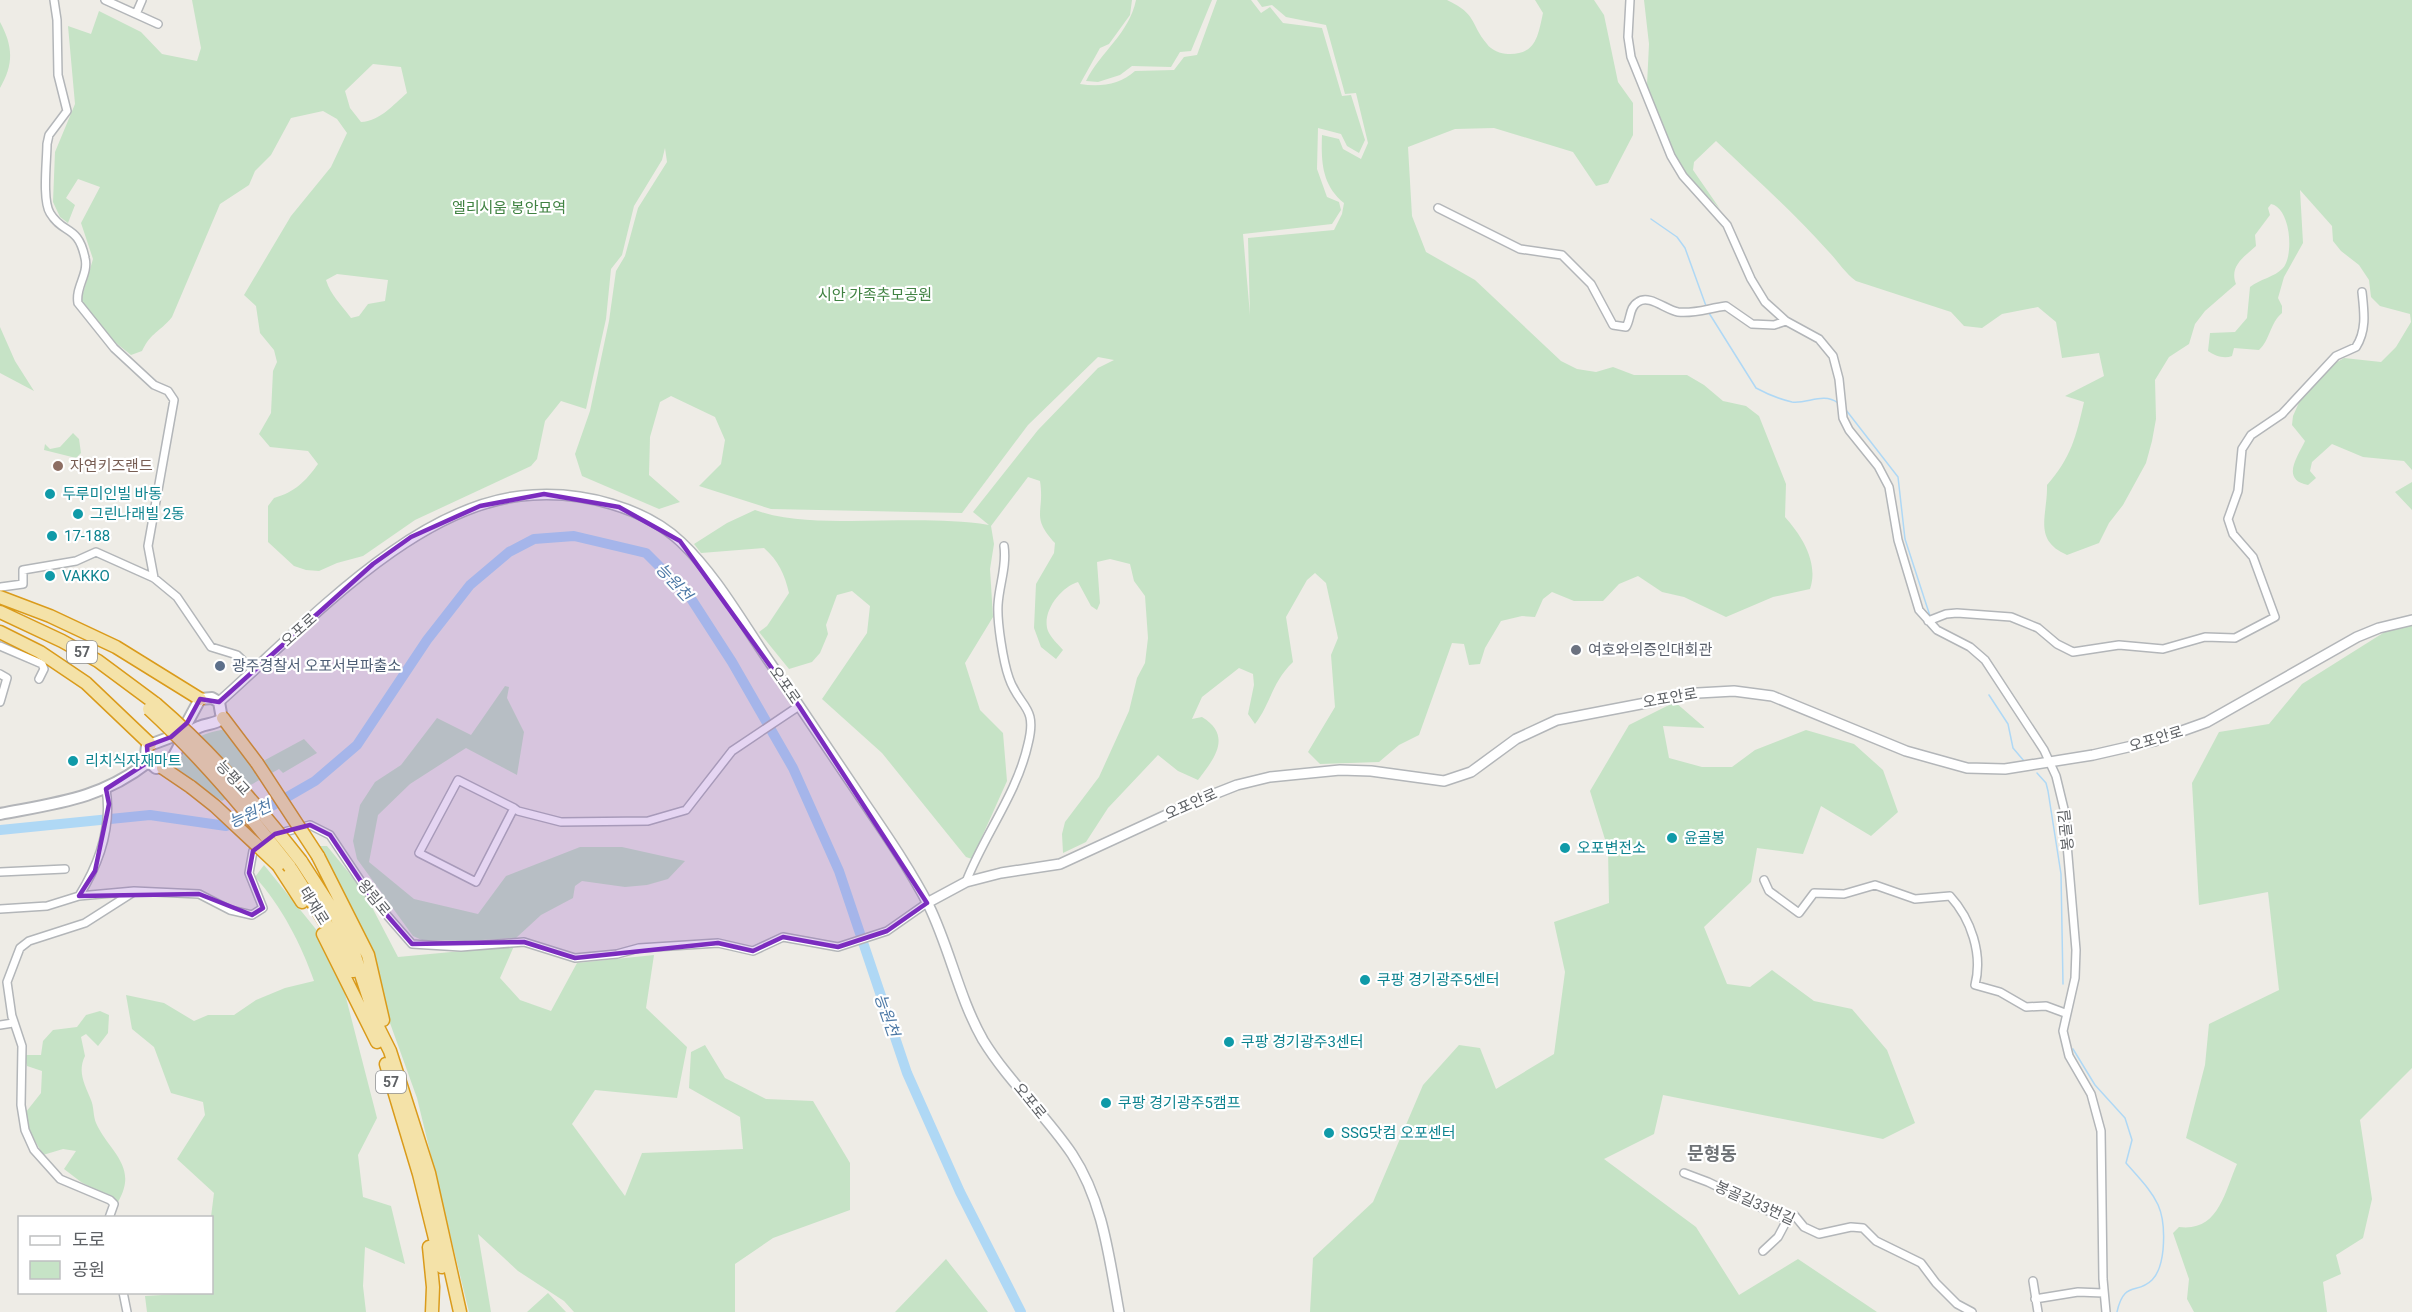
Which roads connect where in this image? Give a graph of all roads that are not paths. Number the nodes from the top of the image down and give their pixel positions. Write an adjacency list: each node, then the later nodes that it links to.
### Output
1 (105, 0): 5 (street)
2 (142, 0): 5 (street)
3 (1630, 0): 9 (street)
4 (56, 1): 11 (street)
5 (136, 14): 6 (street)
6 (158, 24)
7 (1438, 208): 9 (street)
8 (2362, 292): 16 (street)
9 (1786, 321): 16 (street, 봉골길)
10 (1004, 546): 39 (street)
11 (154, 578): 12 (street); 19 (street)
12 (1, 592): 22 (highway)
13 (0, 612): 26 (highway, 57)
14 (0, 620): 26 (highway, 57)
15 (2412, 620): 29 (street, 오포안로)
16 (1928, 621): 29 (street, 봉골길)
17 (0, 632): 28 (highway)
18 (0, 646): 21 (street)
19 (254, 671): 24 (street, 오포로); 25 (street, 오포로)
20 (4, 676): 23 (street)
21 (39, 679)
22 (200, 699): 24 (main road); 28 (main road)
23 (0, 702)
24 (219, 702): 27 (main road)
25 (799, 706): 33 (street); 42 (street, 오포로)
26 (152, 707): 35 (highway, 능평교 / 57, bridge)
27 (223, 718): 31 (main road); 47 (highway, bridge)
28 (150, 744): 30 (main road)
29 (2050, 761): 39 (street, 오포안로); 44 (street, 봉골길)
30 (148, 762): 31 (main road); 32 (main road)
31 (163, 768): 35 (highway, bridge)
32 (106, 789): 34 (main road); 41 (street)
33 (514, 808): 33 (street)
34 (0, 814)
35 (290, 865): 47 (highway); 47 (highway, 태재로 / 57)
36 (65, 869): 37 (street)
37 (0, 872)
38 (1764, 880): 44 (street)
39 (966, 882): 42 (street, 오포안로)
40 (134, 891): 41 (street, 왕림로); 42 (street, 왕림로); 45 (street)
41 (79, 896): 43 (street, 왕림로)
42 (927, 903): 61 (street, 오포로)
43 (0, 909)
44 (2065, 1013): 54 (street, 봉골길)
45 (12, 1019): 46 (street); 50 (street)
46 (0, 1024)
47 (387, 1054): 49 (highway, 태재로 / 57); 60 (highway, 태재로 / 57)
48 (1684, 1173): 51 (street, 봉골길33번길)
49 (419, 1174): 58 (highway); 59 (highway, 태재로 / 57)
50 (111, 1216)
51 (1787, 1220): 52 (street); 62 (street, 봉골길33번길)
52 (1763, 1251)
53 (2033, 1281): 56 (street)
54 (2103, 1293): 56 (street); 64 (street, 봉골길)
55 (123, 1294): 57 (street)
56 (2035, 1299): 63 (street)
57 (127, 1312)
58 (432, 1312)
59 (452, 1312)
60 (460, 1312)
61 (1119, 1312)
62 (1972, 1312)
63 (2038, 1312)
64 (2106, 1312)

